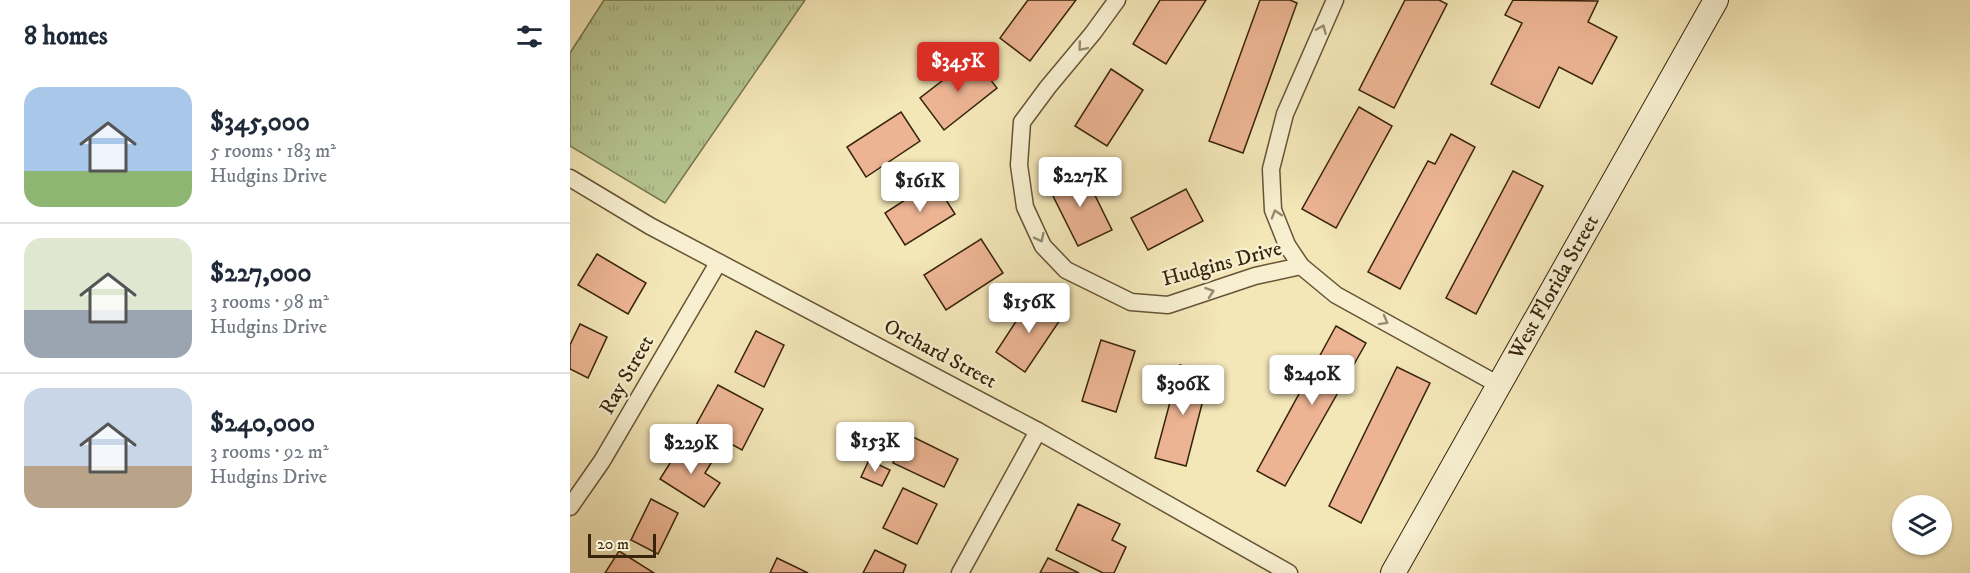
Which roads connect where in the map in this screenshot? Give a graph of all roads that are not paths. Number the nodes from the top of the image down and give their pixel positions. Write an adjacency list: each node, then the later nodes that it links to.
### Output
1 (1117, 0): 6 (street, Hudgins Drive, one-way to 6)
2 (1335, 0): 6 (street, one-way to 2)
3 (1716, 0): 7 (main road, West Florida Street)
4 (570, 178): 5 (street, Orchard Street)
5 (718, 263): 8 (street, Orchard Street); 9 (street, Ray Street)
6 (1301, 266): 7 (street, Hudgins Drive, one-way to 7)
7 (1499, 385): 12 (main road, West Florida Street)
8 (1038, 431): 10 (street); 11 (street, Orchard Street)
9 (570, 507)
10 (960, 573)
11 (1288, 573)
12 (1393, 573)

